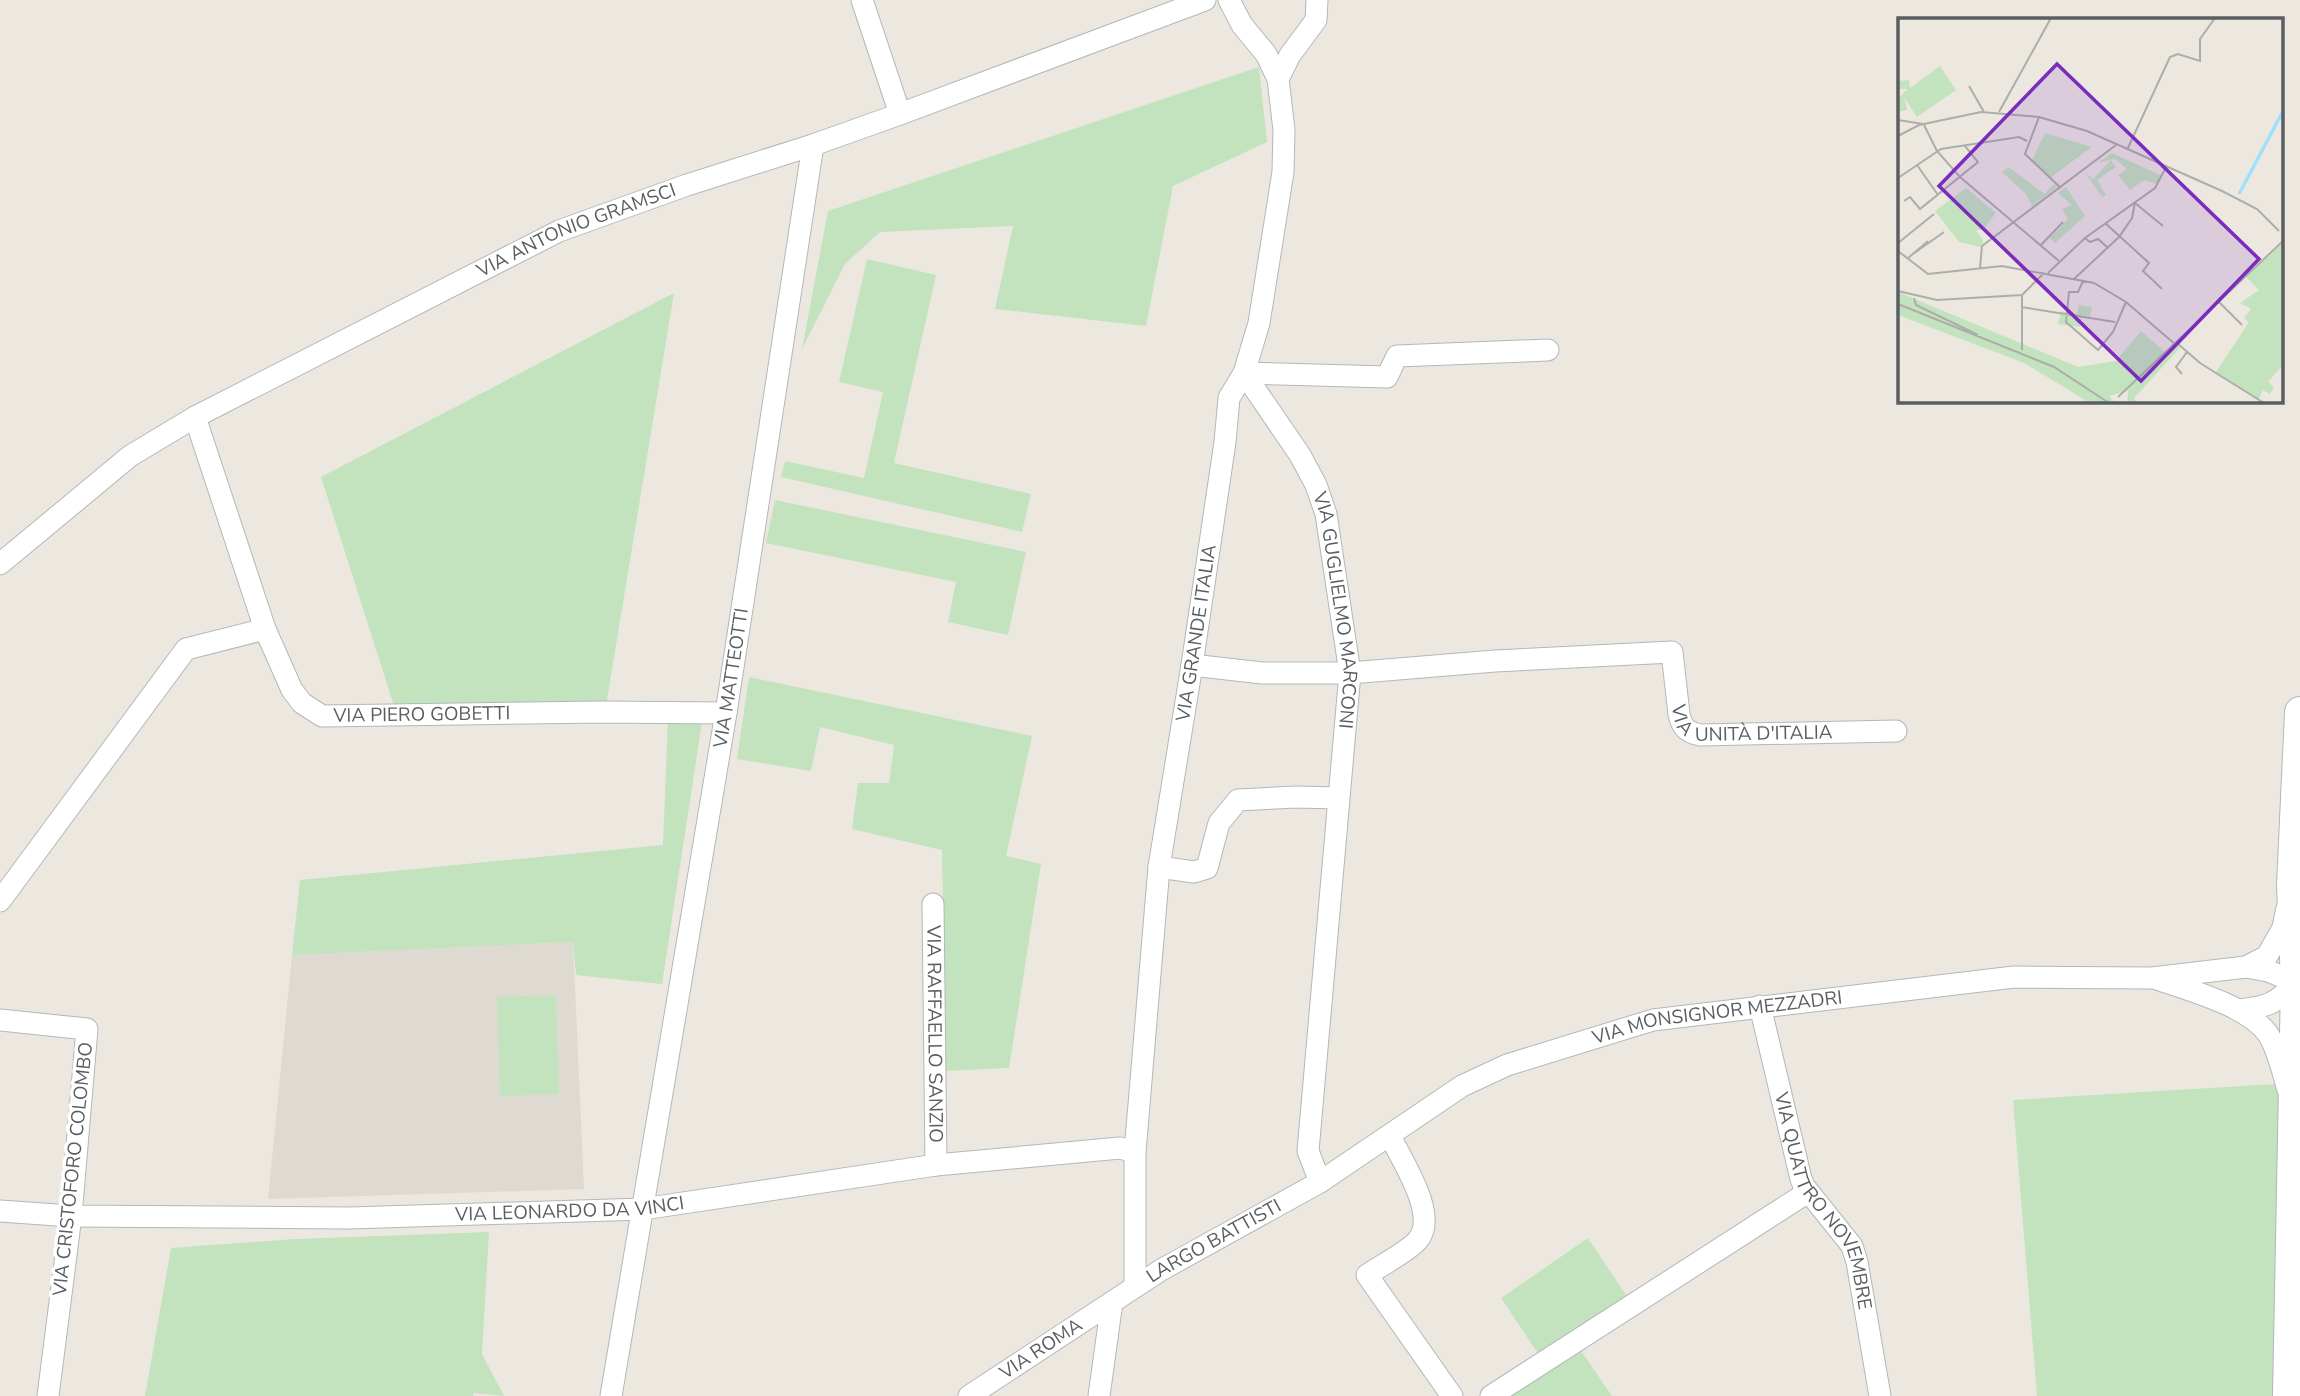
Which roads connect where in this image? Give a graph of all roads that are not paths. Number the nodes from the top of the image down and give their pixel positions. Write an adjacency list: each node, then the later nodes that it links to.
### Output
1 (862, 0): 6 (street)
2 (1205, 0): 6 (street, VIA ANTONIO GRAMSCI)
3 (1229, 0): 5 (street, VIA GRANDE ITALIA)
4 (1317, 0): 5 (street)
5 (1278, 79): 9 (street, VIA GRANDE ITALIA)
6 (900, 114): 7 (street, VIA ANTONIO GRAMSCI)
7 (813, 145): 10 (street, VIA ANTONIO GRAMSCI); 16 (street, VIA MATTEOTTI)
8 (1548, 350): 9 (street)
9 (1244, 373): 13 (street, VIA GRANDE ITALIA); 14 (street, VIA GUGLIELMO MARCONI)
10 (195, 417): 11 (street, VIA ANTONIO GRAMSCI); 12 (street, VIA PIERO GOBETTI)
11 (0, 564)
12 (265, 629): 16 (street, VIA PIERO GOBETTI); 21 (street)
13 (1192, 665): 14 (street); 19 (street, VIA GRANDE ITALIA)
14 (1350, 673): 17 (street, VIA UNITÀ D'ITALIA); 18 (street, VIA GUGLIELMO MARCONI)
15 (2300, 712): 20 (street)
16 (726, 713): 35 (street, VIA MATTEOTTI)
17 (1896, 731)
18 (1338, 798): 19 (street); 33 (street, VIA GUGLIELMO MARCONI)
19 (1159, 867): 31 (street, VIA GRANDE ITALIA)
20 (2292, 885): 23 (street); 24 (street)
21 (0, 901)
22 (933, 904): 32 (street, VIA RAFFAELLO SANZIO)
23 (2246, 967): 24 (street); 25 (street)
24 (2297, 969): 27 (street); 29 (street)
25 (2152, 978): 26 (street, VIA MONSIGNOR MEZZADRI); 27 (street)
26 (1760, 1006): 30 (street, VIA MONSIGNOR MEZZADRI); 34 (street, VIA QUATTRO NOVEMBRE)
27 (2239, 1010): 29 (street)
28 (0, 1020): 37 (street, VIA CRISTOFORO COLOMBO)
29 (2293, 1106): 47 (street)
30 (1390, 1136): 33 (street, VIA MONSIGNOR MEZZADRI); 44 (street)
31 (1135, 1152): 32 (street, VIA LEONARDO DA VINCI); 38 (street, VIA GRANDE ITALIA)
32 (936, 1165): 35 (street, VIA LEONARDO DA VINCI)
33 (1321, 1182): 38 (street, LARGO BATTISTI)
34 (1808, 1192): 45 (street); 46 (street, VIA QUATTRO NOVEMBRE)
35 (643, 1209): 37 (street, VIA LEONARDO DA VINCI); 41 (street, VIA MATTEOTTI)
36 (0, 1211): 37 (street, VIA LEONARDO DA VINCI)
37 (71, 1216): 40 (street, VIA CRISTOFORO COLOMBO)
38 (1135, 1287): 39 (street, LARGO BATTISTI)
39 (1112, 1302): 42 (street, VIA ROMA); 43 (street)
40 (48, 1396)
41 (611, 1396)
42 (969, 1396)
43 (1100, 1396)
44 (1452, 1396)
45 (1491, 1396)
46 (1880, 1396)
47 (2288, 1396)

